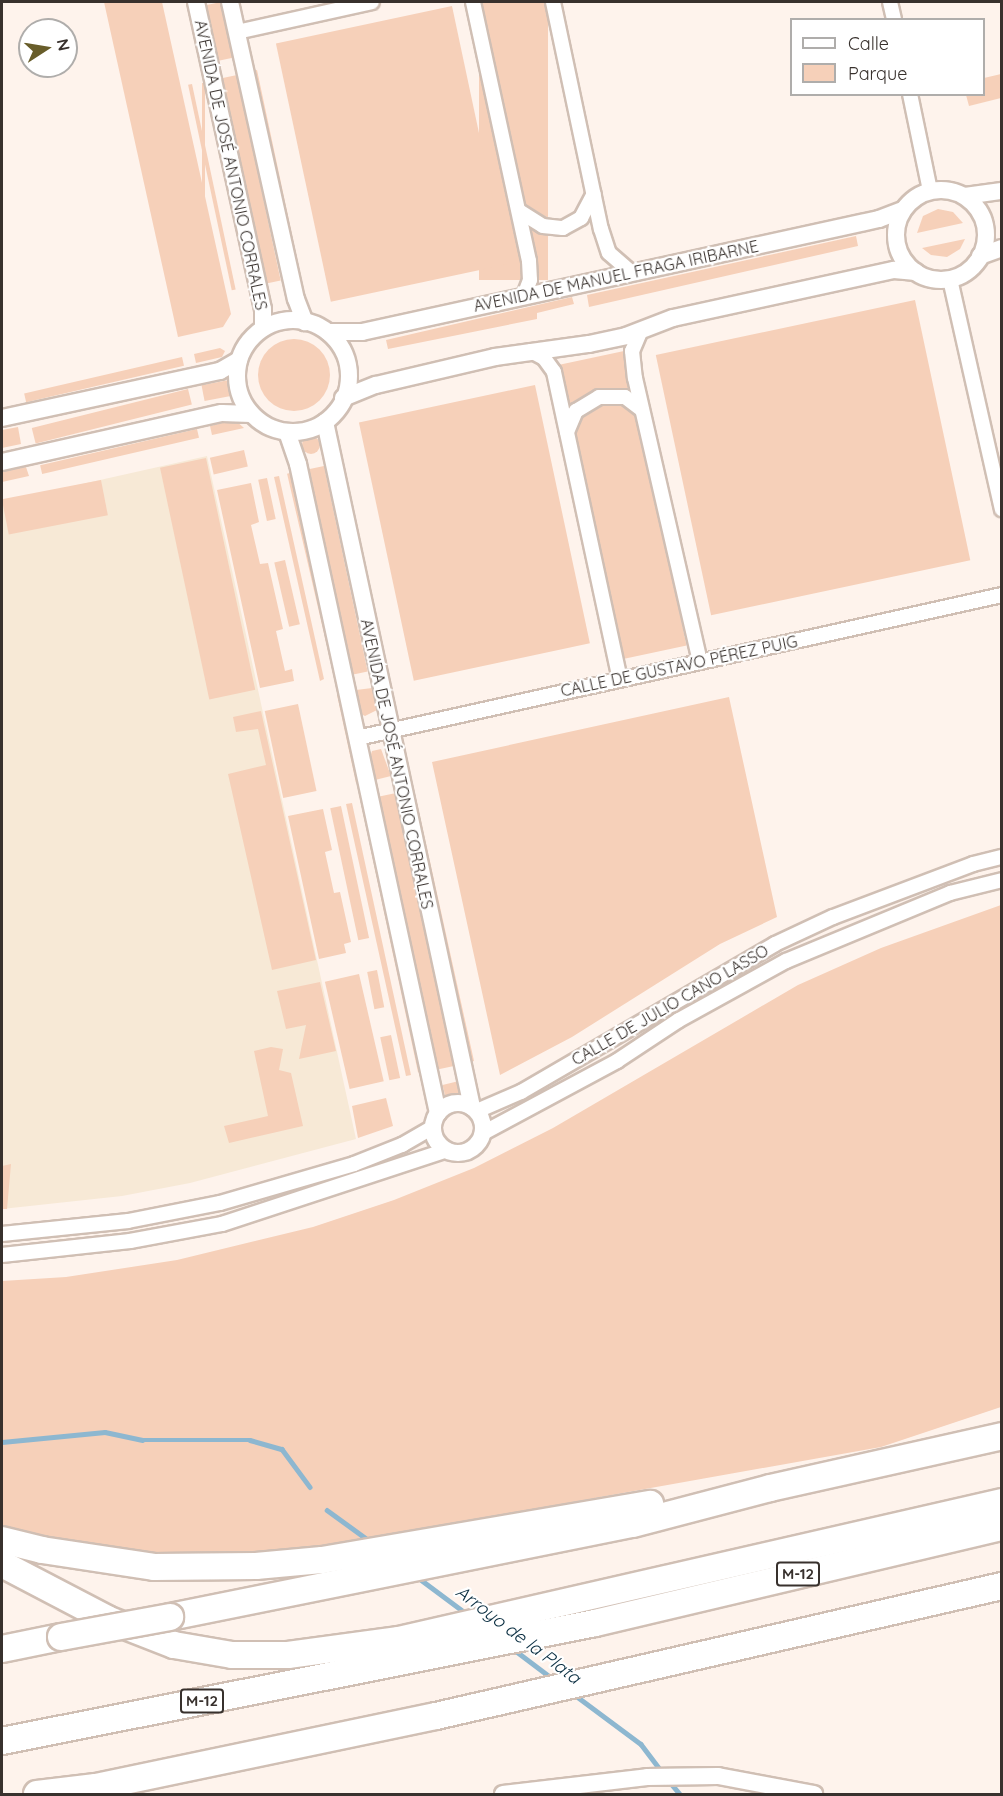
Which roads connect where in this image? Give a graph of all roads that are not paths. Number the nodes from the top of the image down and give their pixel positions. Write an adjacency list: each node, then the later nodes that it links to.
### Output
1 (196, 2): 23 (street, AVENIDA DE JOSÉ ANTONIO CORRALES)
2 (230, 2): 8 (street, AVENIDA DE JOSÉ ANTONIO CORRALES)
3 (372, 2): 8 (street)
4 (473, 2): 15 (street)
5 (553, 2): 12 (street)
6 (890, 2): 7 (street)
7 (894, 18)
8 (237, 32): 22 (street, AVENIDA DE JOSÉ ANTONIO CORRALES)
9 (910, 96): 10 (street)
10 (930, 191): 13 (street); 14 (street)
11 (1002, 191): 13 (street)
12 (594, 194): 15 (street); 18 (street)
13 (965, 196): 17 (street)
14 (903, 210): 18 (street, AVENIDA DE MANUEL FRAGA IRIBARNE); 19 (street)
15 (519, 211): 21 (street)
16 (1002, 248): 17 (street)
17 (980, 256): 20 (street)
18 (631, 272): 21 (street, AVENIDA DE MANUEL FRAGA IRIBARNE)
19 (916, 272): 20 (street); 24 (street)
20 (950, 279): 36 (street)
21 (524, 296): 25 (street, AVENIDA DE MANUEL FRAGA IRIBARNE)
22 (305, 322): 23 (street); 25 (street)
23 (262, 328): 27 (street)
24 (641, 330): 26 (street); 29 (street)
25 (328, 332): 28 (street)
26 (531, 351): 28 (street); 34 (street)
27 (239, 360): 30 (street); 31 (street)
28 (343, 398): 32 (street)
29 (642, 410): 34 (street); 38 (street)
30 (251, 414): 33 (street); 35 (street)
31 (2, 418)
32 (325, 422): 33 (street); 40 (street, AVENIDA DE JOSÉ ANTONIO CORRALES)
33 (287, 432): 41 (street, AVENIDA DE JOSÉ ANTONIO CORRALES)
34 (567, 432): 39 (street)
35 (2, 462)
36 (1002, 509)
37 (1002, 595): 38 (street, CALLE DE GUSTAVO PÉREZ PUIG)
38 (700, 661): 39 (street, CALLE DE GUSTAVO PÉREZ PUIG)
39 (620, 679): 40 (street, CALLE DE GUSTAVO PÉREZ PUIG)
40 (390, 730): 41 (street, CALLE DE GUSTAVO PÉREZ PUIG); 44 (street, AVENIDA DE JOSÉ ANTONIO CORRALES)
41 (357, 738): 45 (street, AVENIDA DE JOSÉ ANTONIO CORRALES)
42 (1002, 857): 44 (street, CALLE DE JULIO CANO LASSO)
43 (1002, 880): 46 (street, CALLE DE JULIO CANO LASSO)
44 (475, 1109): 45 (street); 46 (street)
45 (436, 1120): 47 (street); 48 (street)
46 (483, 1133): 47 (street)
47 (447, 1150): 49 (street)
48 (2, 1234)
49 (2, 1255)
50 (997, 1437): 51 (highway)
51 (770, 1488): 54 (highway); 57 (highway, bridge)
52 (1002, 1502): 58 (highway)
53 (1002, 1527): 58 (highway, M-12)
54 (2, 1540)
55 (2, 1564): 58 (highway)
56 (1002, 1586): 60 (highway)
57 (2, 1649)
58 (401, 1652): 59 (highway, M-12)
59 (2, 1741)
60 (96, 1787): 62 (highway); 63 (highway)
61 (806, 1792): 64 (street)
62 (37, 1794)
63 (70, 1794)
64 (503, 1794)

